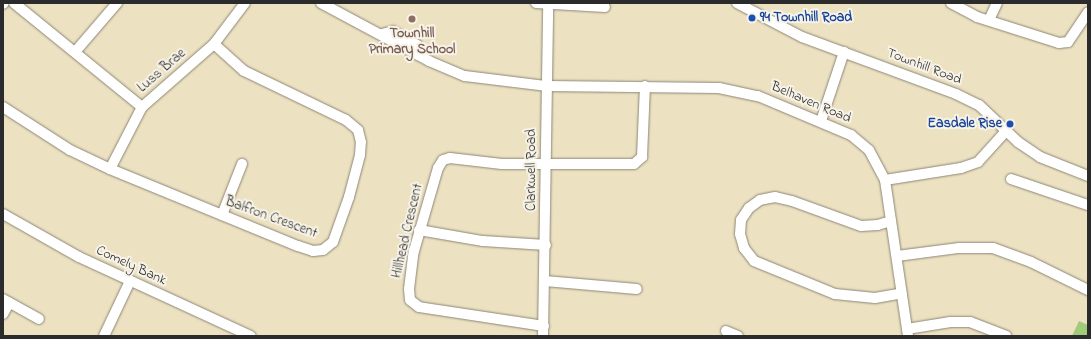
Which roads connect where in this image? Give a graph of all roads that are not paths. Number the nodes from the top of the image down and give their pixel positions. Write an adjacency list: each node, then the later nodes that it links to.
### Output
1 (14, 3): 14 (street)
2 (117, 3): 14 (street)
3 (245, 3): 13 (street, Luss Brae)
4 (321, 3): 16 (street, Belhaven Road)
5 (536, 3): 9 (street)
6 (737, 3): 15 (street, Townhill Road)
7 (951, 3): 12 (street)
8 (997, 3): 12 (street)
9 (548, 4): 10 (street); 16 (street, Clarkwell Road)
10 (605, 7)
11 (1088, 12): 12 (street)
12 (989, 20)
13 (214, 44): 19 (street, Luss Brae); 30 (street, Balfron Crescent)
14 (75, 52): 19 (street)
15 (844, 52): 20 (street); 21 (street, Townhill Road)
16 (547, 86): 17 (street, Belhaven Road); 23 (street, Clarkwell Road)
17 (645, 86): 20 (street, Belhaven Road); 23 (street)
18 (3, 107): 24 (street, Balfron Crescent)
19 (142, 107): 24 (street, Luss Brae)
20 (821, 121): 26 (street, Belhaven Road)
21 (1006, 131): 25 (street, Townhill Road); 26 (street)
22 (242, 164): 30 (street)
23 (546, 164): 32 (street, Hillhead Crescent); 33 (street, Clarkwell Road)
24 (110, 169): 30 (street, Balfron Crescent)
25 (1088, 176)
26 (885, 180): 31 (street, Belhaven Road)
27 (1011, 180): 28 (street)
28 (1088, 205)
29 (3, 214): 35 (street, Comely Bank)
30 (222, 215)
31 (891, 221): 34 (street, Belhaven Road); 39 (street)
32 (419, 230): 33 (street); 43 (street, Hillhead Crescent)
33 (546, 246): 36 (street, Clarkwell Road)
34 (897, 256): 38 (street); 39 (street, Belhaven Road)
35 (130, 281): 46 (street); 47 (street, Comely Bank)
36 (545, 281): 37 (street); 43 (street, Clarkwell Road)
37 (637, 289)
38 (1088, 290)
39 (902, 293): 45 (street, Belhaven Road)
40 (6, 301): 41 (street); 42 (street)
41 (3, 314)
42 (39, 319)
43 (544, 331)
44 (726, 331): 48 (street)
45 (908, 332): 49 (street)
46 (104, 336)
47 (251, 336)
48 (738, 336)
49 (1006, 336)

